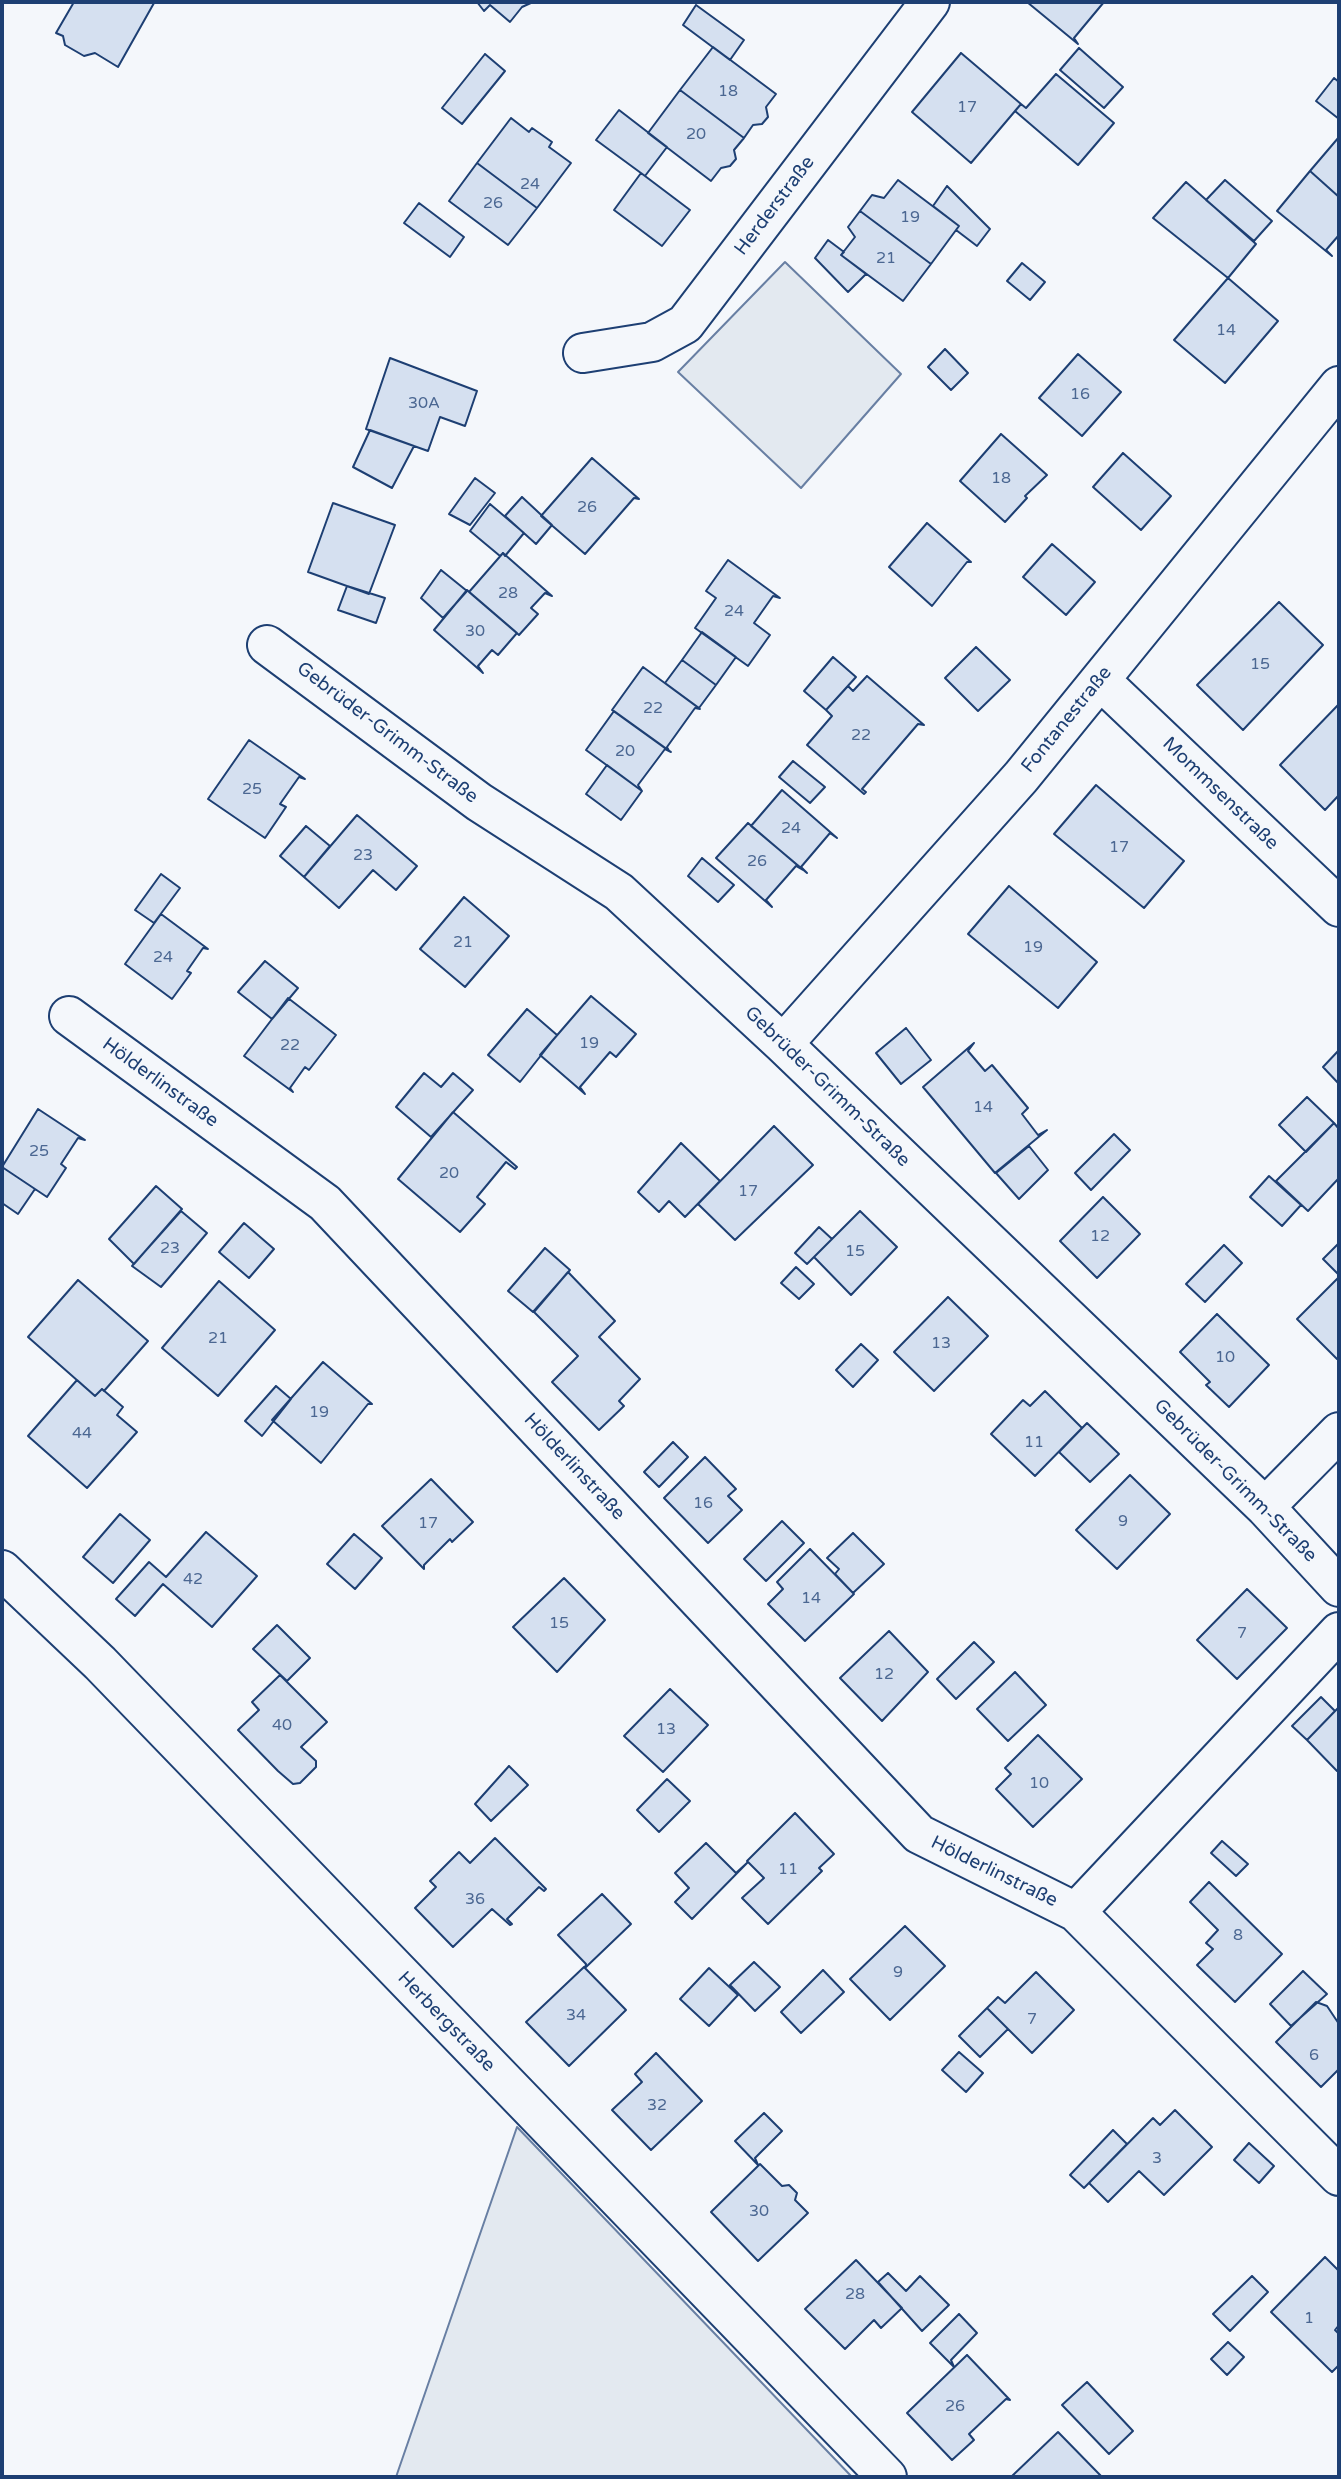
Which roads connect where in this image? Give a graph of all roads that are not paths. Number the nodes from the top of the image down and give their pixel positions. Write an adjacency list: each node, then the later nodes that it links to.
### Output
1 (930, 2): 2 (street, Herderstraße)
2 (583, 353)
3 (1339, 386): 5 (street, Fontanestraße)
4 (267, 645): 8 (street, Gebrüder-Grimm-Straße)
5 (1100, 680): 6 (street, Mommsenstraße); 8 (street, Fontanestraße)
6 (1339, 907)
7 (69, 1017): 14 (street, Hölderlinstraße)
8 (783, 1044): 10 (street, Gebrüder-Grimm-Straße)
9 (1339, 1433): 10 (street)
10 (1265, 1507): 12 (street, Gebrüder-Grimm-Straße)
11 (2, 1570): 16 (street, Herbergstraße)
12 (1339, 1587)
13 (1339, 1632): 14 (street, Hölderlinstraße)
14 (1076, 1912): 15 (street, Hölderlinstraße)
15 (1339, 2176)
16 (887, 2477)

